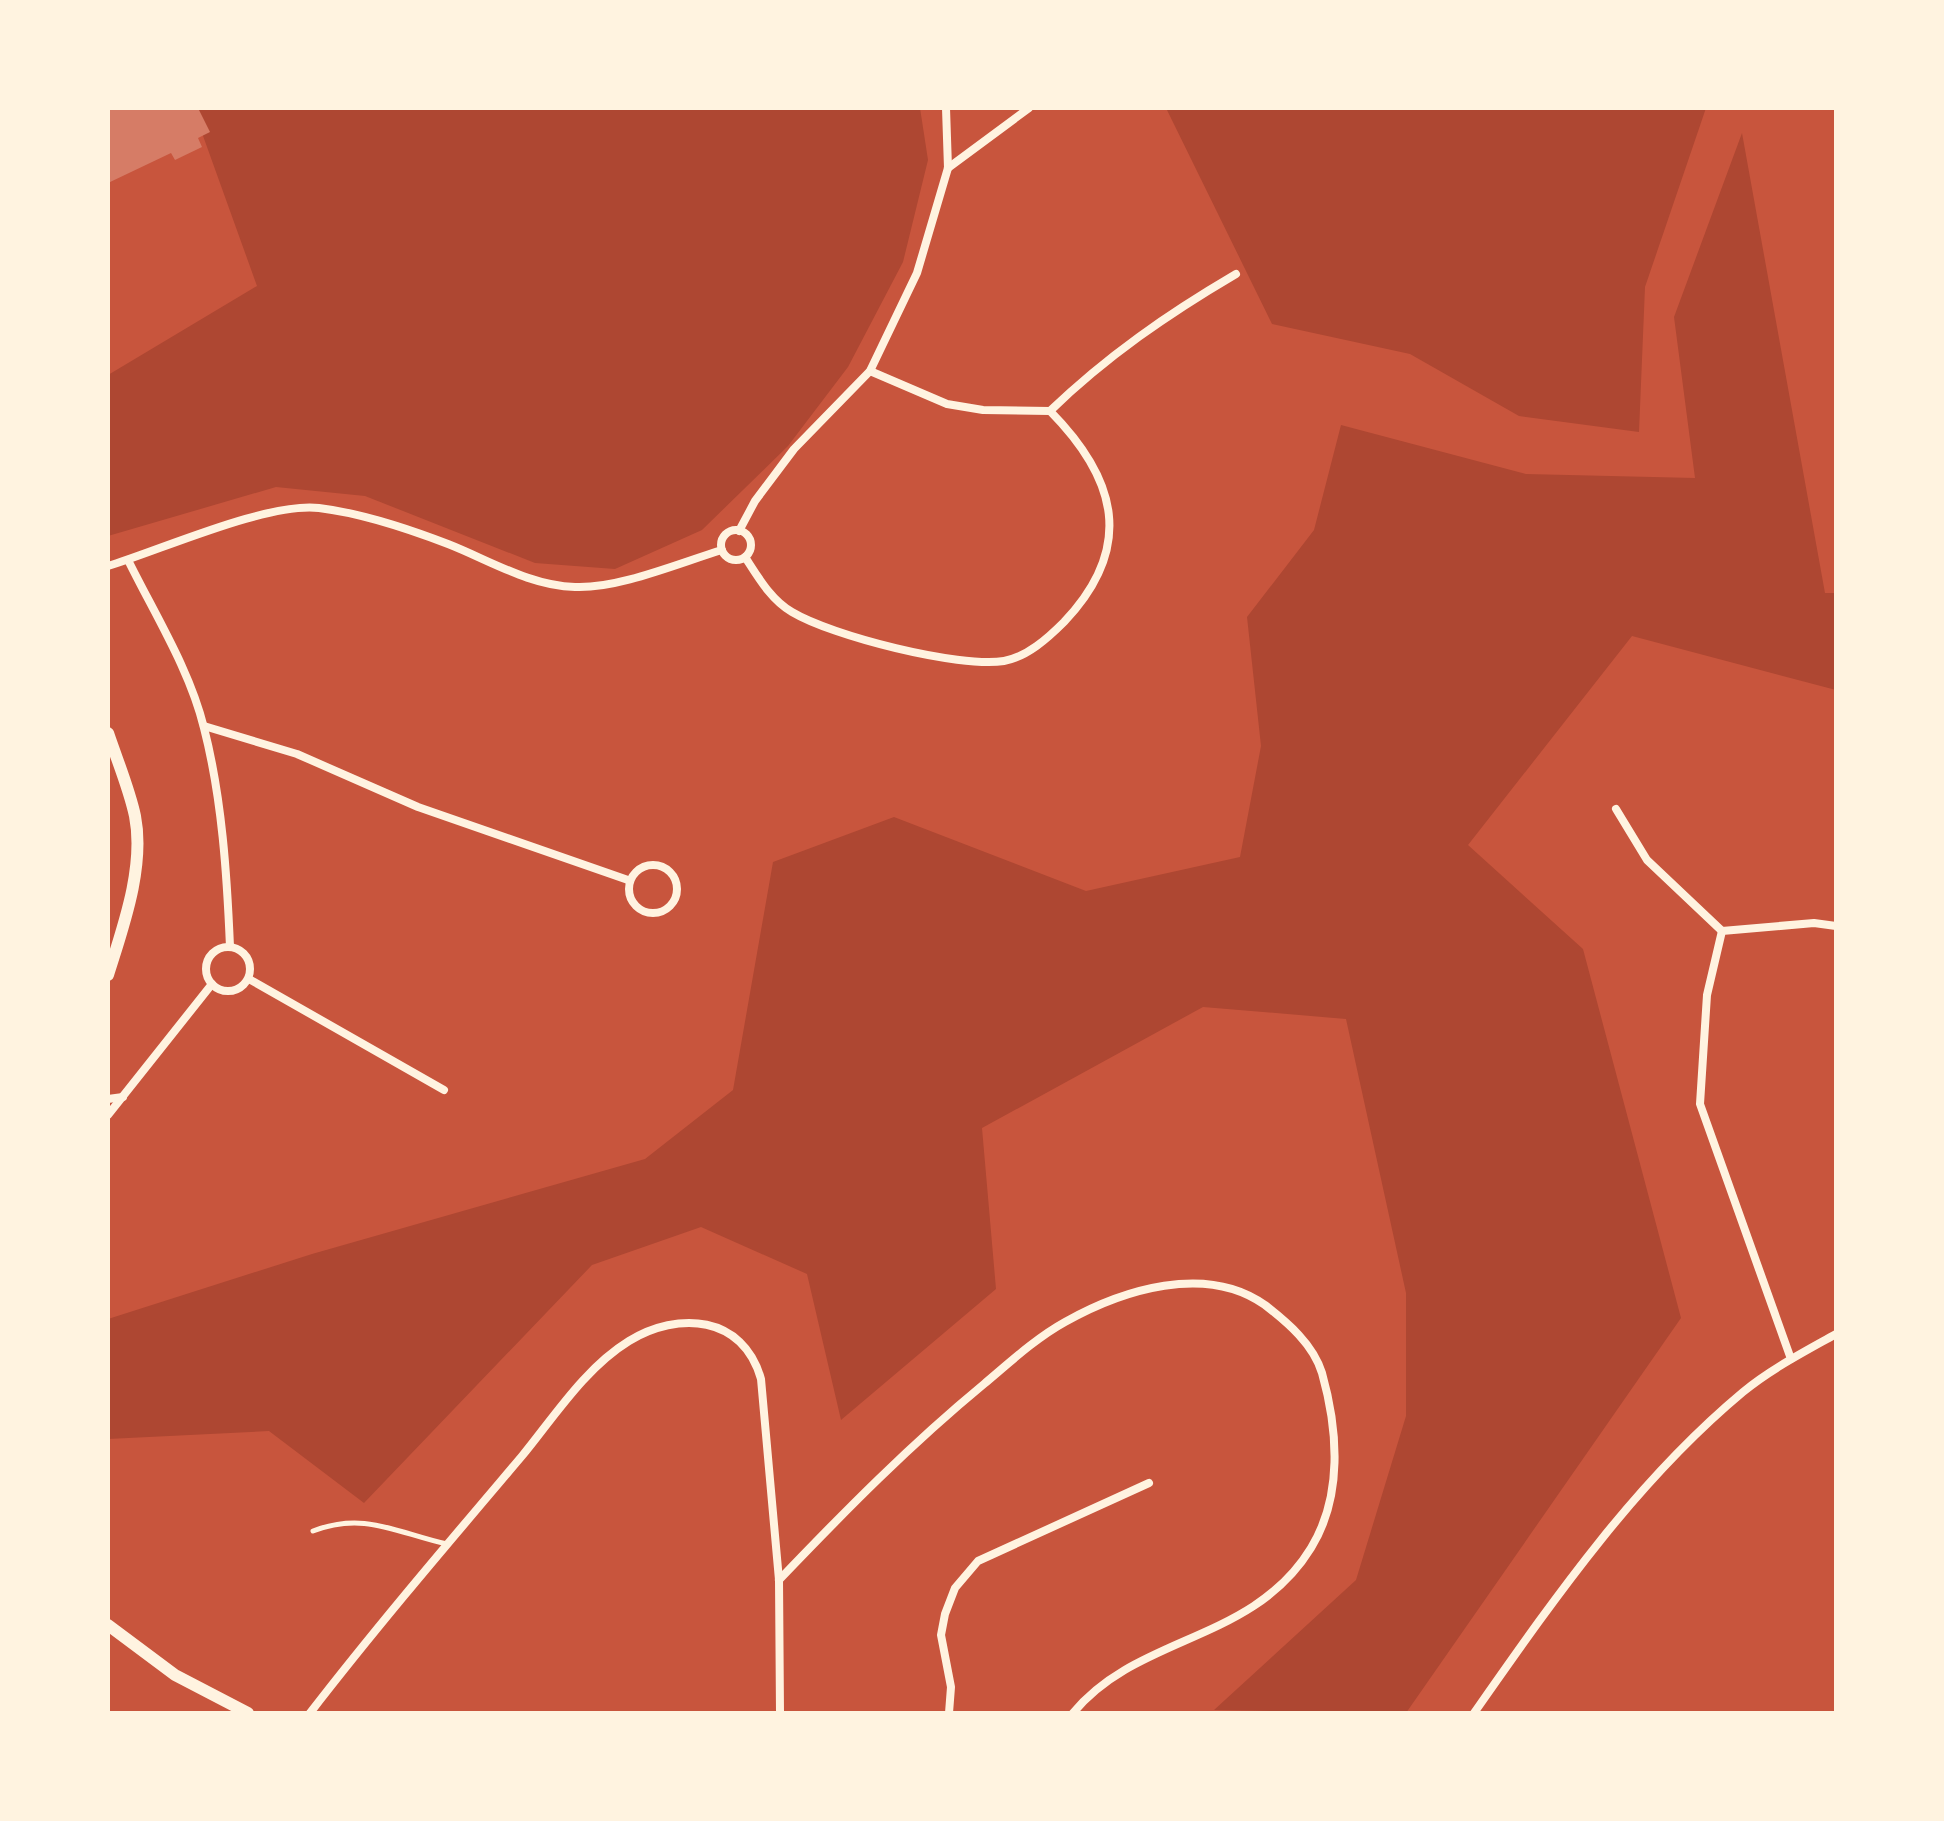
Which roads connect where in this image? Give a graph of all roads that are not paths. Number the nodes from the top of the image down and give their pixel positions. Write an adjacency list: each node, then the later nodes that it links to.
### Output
1 (946, 108): 3 (street)
2 (1029, 108): 3 (street)
3 (948, 168): 5 (street)
4 (1236, 274): 6 (street)
5 (870, 371): 6 (street); 7 (street)
6 (1050, 411): 9 (street)
7 (739, 531): 8 (street); 9 (street)
8 (722, 550): 9 (street); 10 (street)
9 (745, 557)
10 (128, 560): 11 (street); 12 (street)
11 (108, 566)
12 (204, 726): 15 (street); 18 (street)
13 (108, 733): 19 (street)
14 (1616, 809): 17 (street)
15 (628, 880): 15 (street)
16 (1836, 926): 17 (street)
17 (1722, 931): 27 (street)
18 (230, 947): 20 (street); 21 (street)
19 (108, 975)
20 (249, 979): 21 (street); 22 (street)
21 (212, 984): 23 (street)
22 (444, 1090)
23 (124, 1097): 24 (street); 25 (street)
24 (108, 1099)
25 (108, 1115)
26 (1836, 1334): 27 (street)
27 (1791, 1359): 38 (street)
28 (1149, 1483): 36 (street)
29 (313, 1531): 30 (lane)
30 (447, 1544): 31 (street); 34 (street)
31 (779, 1580): 35 (street); 37 (street)
32 (108, 1625): 33 (street)
33 (248, 1713)
34 (310, 1713)
35 (780, 1713)
36 (949, 1713)
37 (1073, 1713)
38 (1474, 1713)

